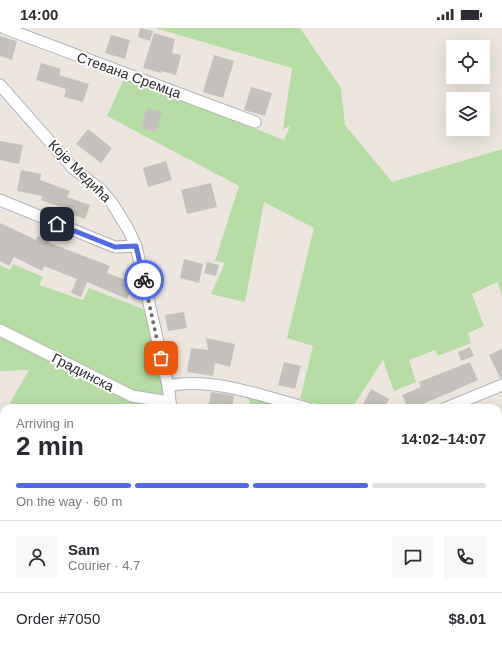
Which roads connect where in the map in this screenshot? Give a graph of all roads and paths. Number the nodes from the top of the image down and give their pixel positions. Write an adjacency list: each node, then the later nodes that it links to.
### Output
1 (4, 28): 3 (street, Стевана Сремца)
2 (0, 85): 5 (street, Које Медића)
3 (255, 122)
4 (0, 200): 5 (street)
5 (136, 246): 8 (street, Које Медића)
6 (0, 330): 9 (street, Градинска)
7 (502, 385): 12 (street)
8 (168, 386): 10 (street, Које Медића); 11 (street)
9 (166, 404)
10 (170, 404)
11 (292, 404)
12 (456, 404)

